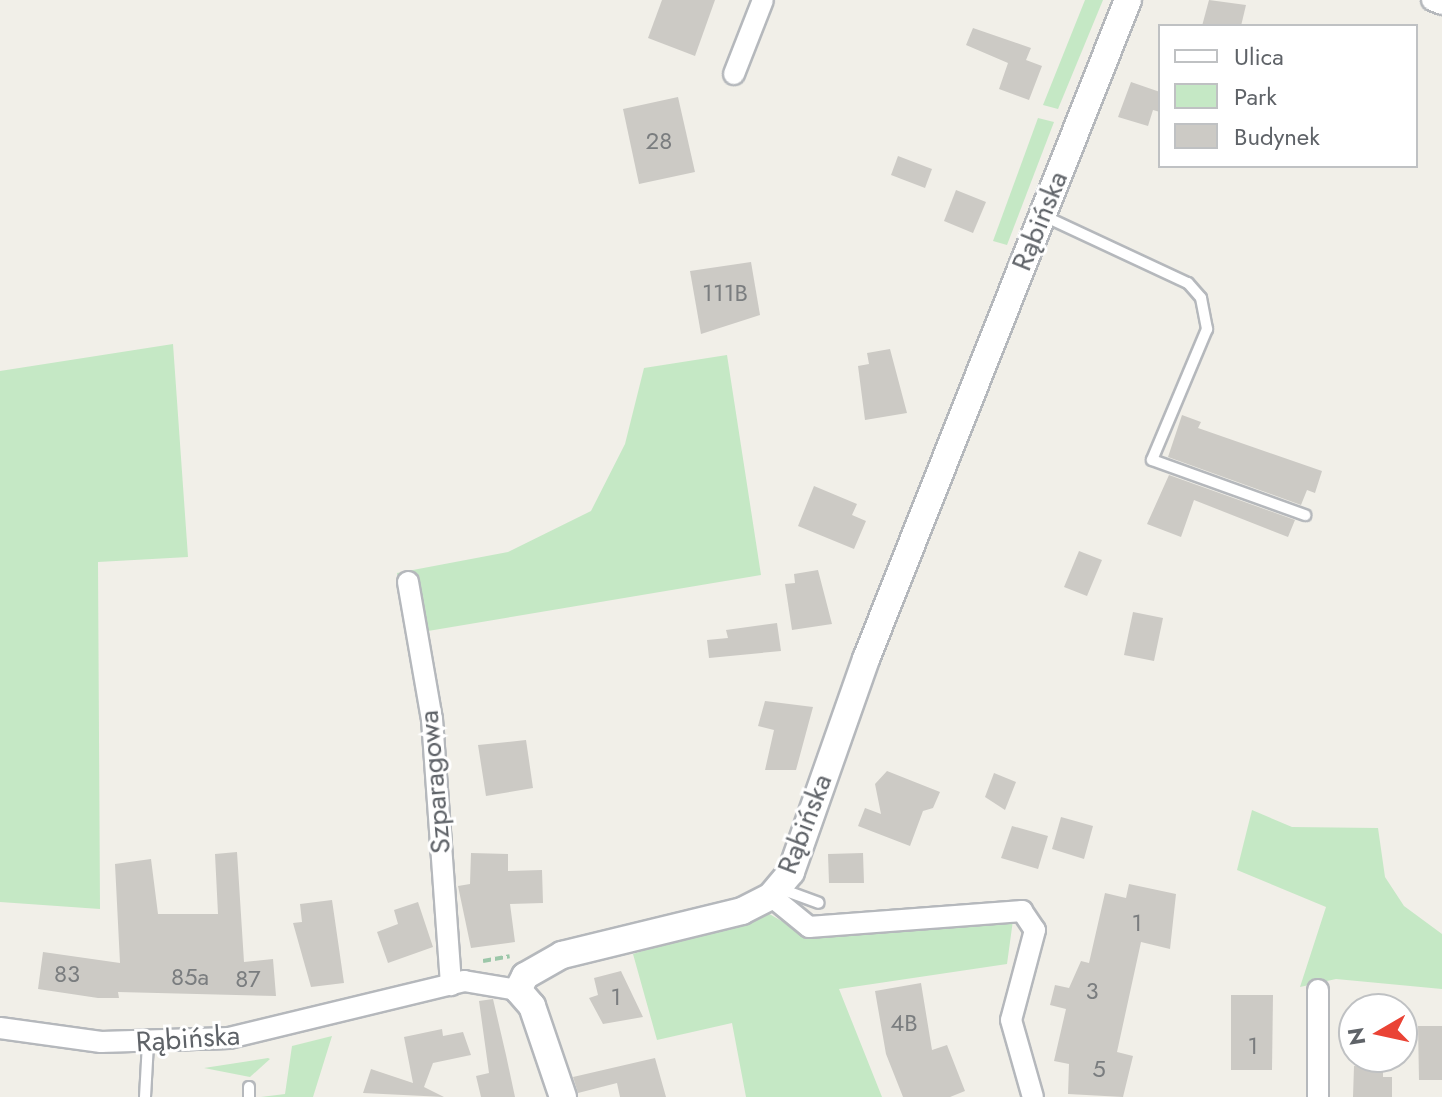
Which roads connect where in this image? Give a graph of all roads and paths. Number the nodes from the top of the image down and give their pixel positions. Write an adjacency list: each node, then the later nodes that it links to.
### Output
1 (763, 0): 5 (street)
2 (1128, 0): 6 (street, Rąbińska)
3 (1432, 0): 4 (street)
4 (1442, 4)
5 (734, 74)
6 (1043, 215): 7 (lane); 9 (street, Rąbińska)
7 (1305, 515)
8 (408, 582): 12 (street, Szparagowa)
9 (775, 892): 10 (lane); 13 (street, Rąbińska); 19 (street)
10 (819, 903)
11 (516, 954): 12 (path)
12 (450, 975): 13 (street, Rąbińska); 16 (street, Rąbińska)
13 (518, 990): 18 (street)
14 (1318, 990): 20 (street)
15 (0, 1028): 16 (street, Rąbińska)
16 (148, 1044): 17 (lane)
17 (145, 1097)
18 (563, 1097)
19 (1033, 1097)
20 (1318, 1097)

